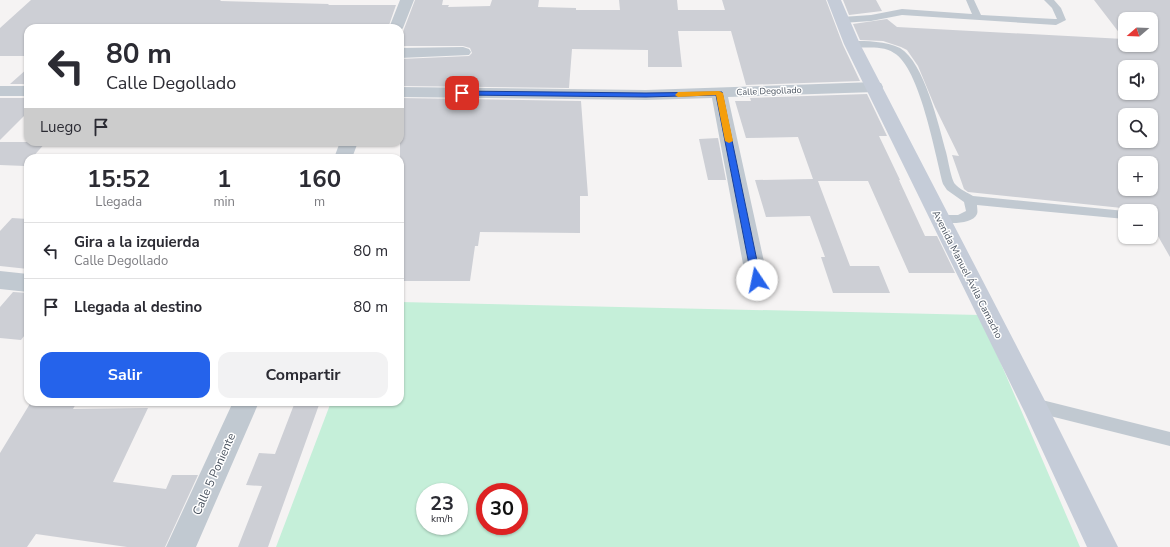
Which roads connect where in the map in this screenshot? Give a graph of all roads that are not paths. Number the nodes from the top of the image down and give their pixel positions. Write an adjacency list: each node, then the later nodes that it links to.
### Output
1 (407, 0): 7 (street)
2 (834, 0): 6 (main road, Avenida Manuel Ávila Camacho)
3 (970, 0): 5 (lane)
4 (1048, 0): 5 (lane)
5 (978, 17): 6 (lane)
6 (842, 20): 8 (main road, Avenida Manuel Ávila Camacho)
7 (398, 24)
8 (852, 44): 11 (main road, Avenida Manuel Ávila Camacho); 16 (lane)
9 (463, 52): 10 (street)
10 (404, 53)
11 (875, 87): 15 (street, Calle Degollado); 18 (main road, Avenida Manuel Ávila Camacho)
12 (0, 91): 13 (street)
13 (24, 91)
14 (404, 92): 15 (street, Calle Degollado)
15 (719, 93): 20 (street)
16 (970, 200): 17 (lane); 18 (lane)
17 (1118, 214)
18 (940, 218): 22 (main road, Avenida Manuel Ávila Camacho)
19 (0, 280): 21 (street)
20 (757, 280)
21 (24, 283)
22 (1034, 405): 24 (lane); 26 (main road, Avenida Manuel Ávila Camacho)
23 (244, 406): 25 (street, Calle 5 Poniente)
24 (1170, 439)
25 (181, 547)
26 (1102, 547)

